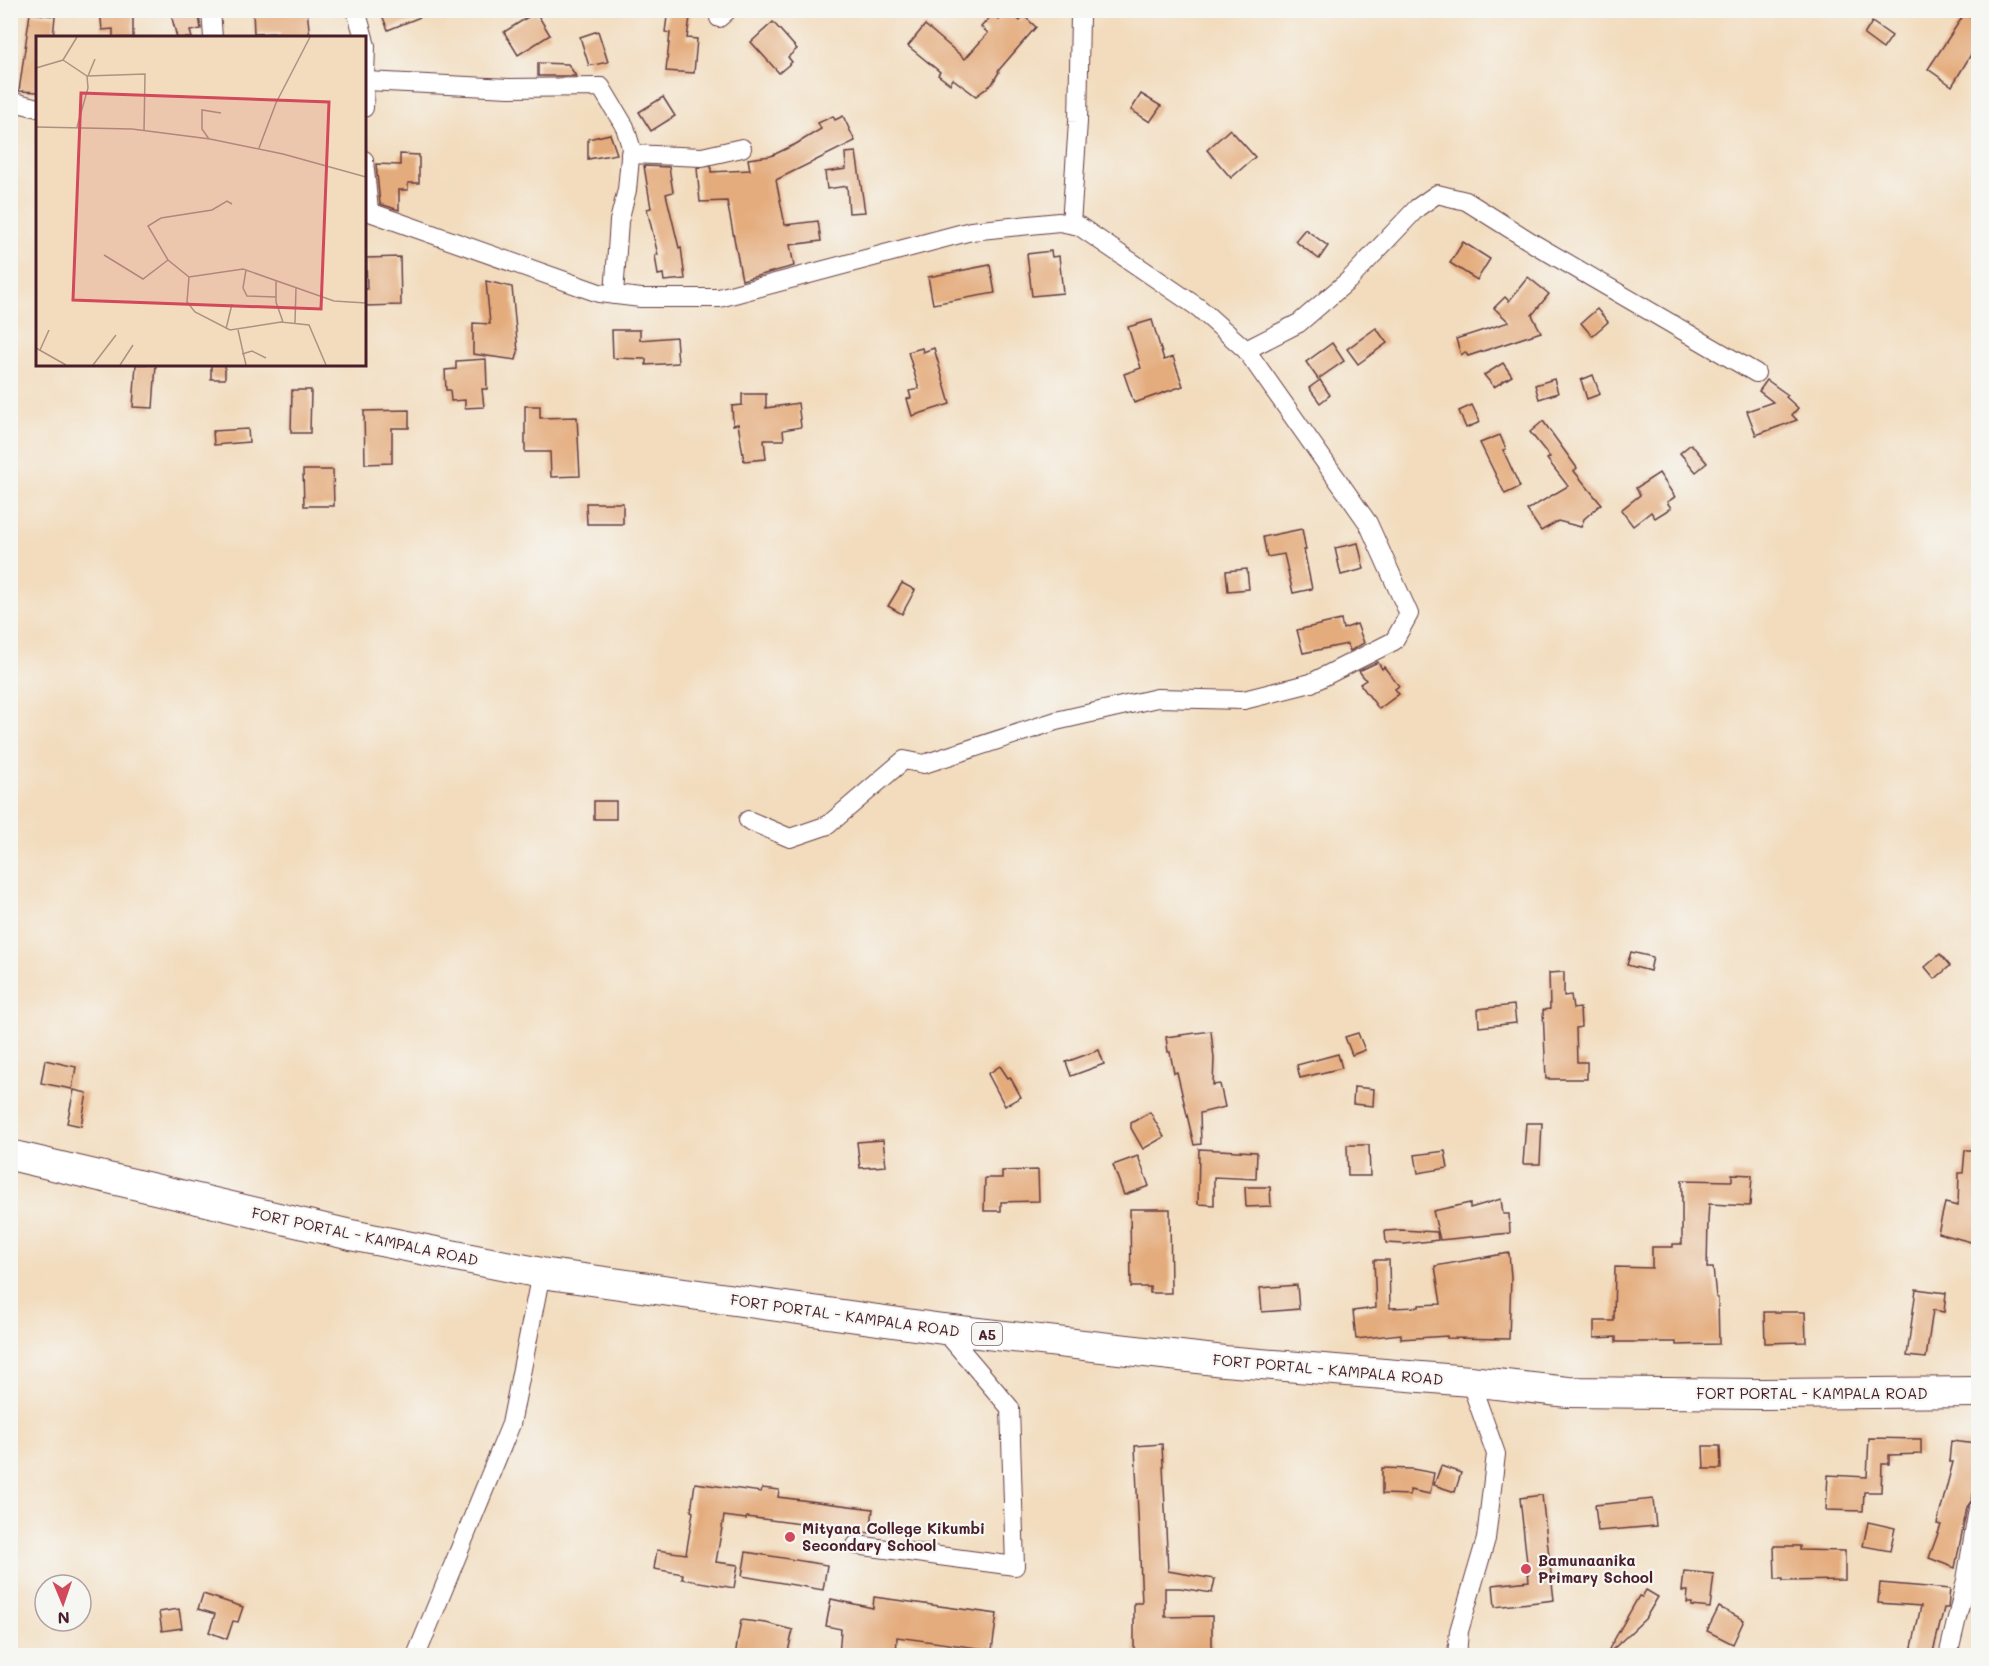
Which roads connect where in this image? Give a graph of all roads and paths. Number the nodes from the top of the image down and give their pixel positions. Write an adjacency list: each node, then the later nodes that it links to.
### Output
1 (211, 10): 4 (street)
2 (356, 10): 5 (street)
3 (1077, 10): 14 (street)
4 (213, 36)
5 (363, 36)
6 (366, 46): 7 (street)
7 (366, 81): 11 (street)
8 (10, 100): 9 (street)
9 (36, 107)
10 (742, 148): 11 (street)
11 (630, 154): 15 (street)
12 (366, 194): 13 (street)
13 (367, 211): 15 (street)
14 (1071, 224): 15 (street); 16 (street)
15 (615, 294)
16 (1246, 350): 17 (street); 18 (street)
17 (1756, 373)
18 (748, 820)
19 (10, 1155): 20 (main road, FORT PORTAL - KAMPALA ROAD / A5)
20 (541, 1273): 21 (main road, FORT PORTAL - KAMPALA ROAD / A5); 26 (street)
21 (944, 1329): 22 (main road, FORT PORTAL - KAMPALA ROAD / A5); 25 (street)
22 (1470, 1381): 23 (main road, FORT PORTAL - KAMPALA ROAD / A5); 27 (street)
23 (1978, 1392)
24 (1978, 1509): 28 (street)
25 (856, 1545)
26 (416, 1656)
27 (1457, 1656)
28 (1948, 1656)

